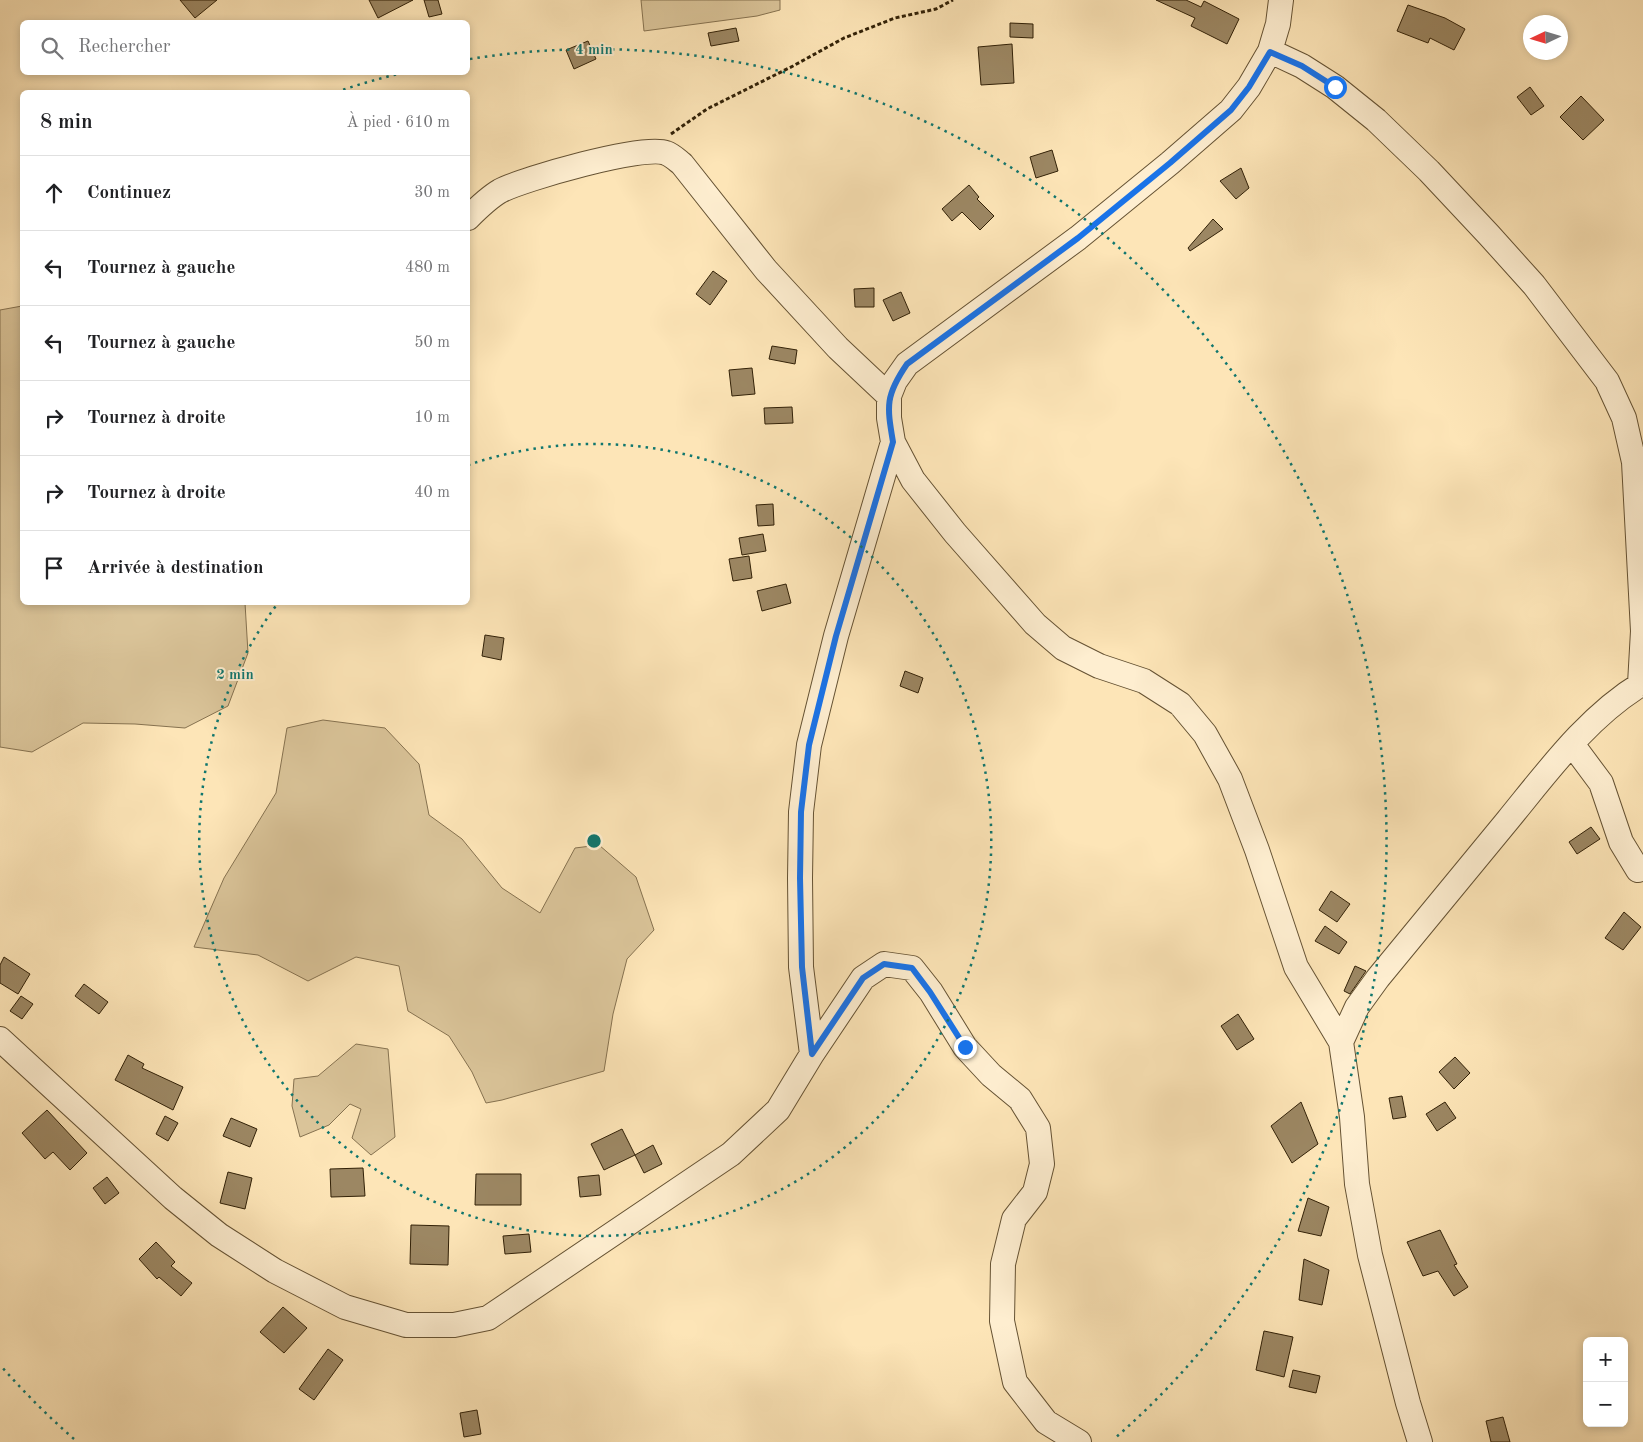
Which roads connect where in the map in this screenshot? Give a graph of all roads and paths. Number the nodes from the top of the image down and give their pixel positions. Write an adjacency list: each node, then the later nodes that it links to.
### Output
1 (953, 0): 4 (path)
2 (1281, 0): 3 (street)
3 (1270, 52): 6 (street); 8 (street)
4 (646, 152): 5 (street); 6 (street)
5 (470, 216)
6 (889, 396): 7 (street)
7 (893, 442): 12 (street); 13 (street)
8 (1642, 684): 9 (street)
9 (1572, 744): 10 (street); 12 (street)
10 (1638, 870)
11 (0, 1038): 13 (street)
12 (1341, 1042): 15 (street)
13 (812, 1054): 14 (street)
14 (1079, 1442)
15 (1420, 1442)

